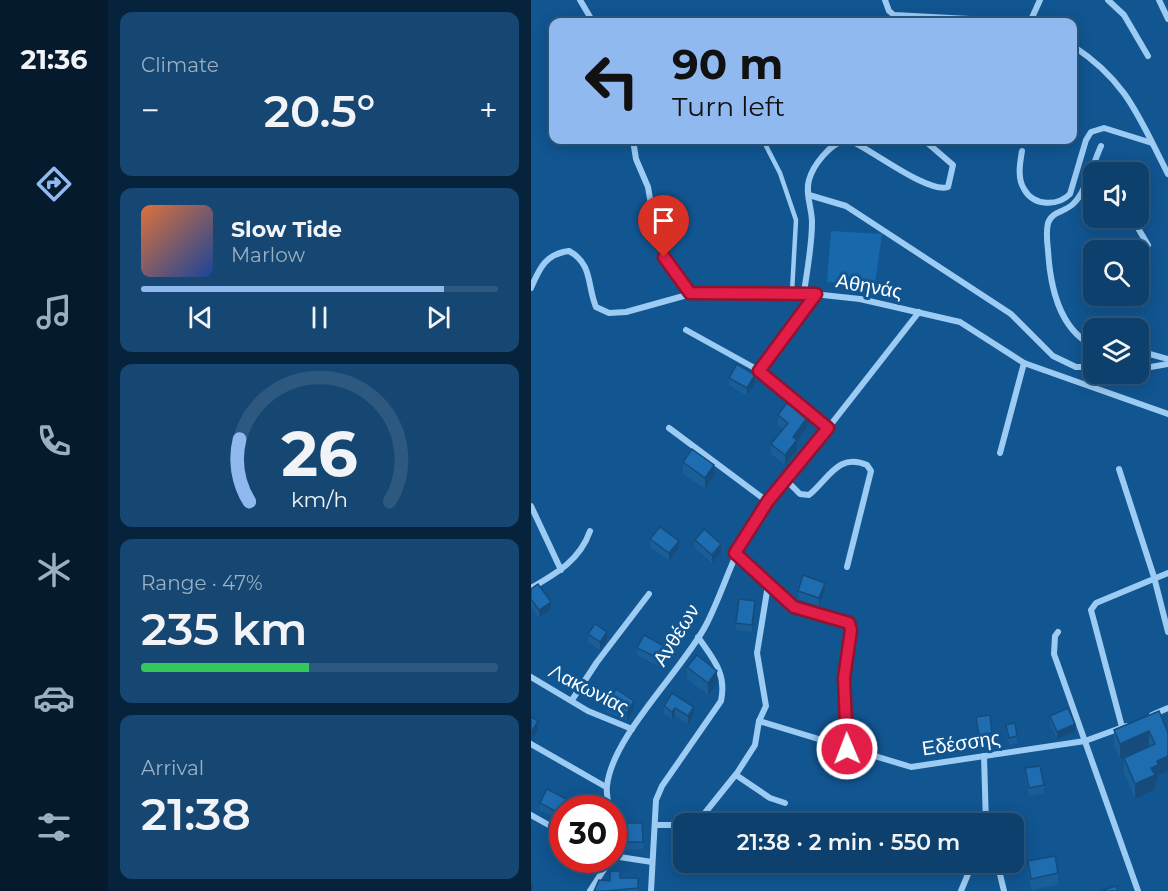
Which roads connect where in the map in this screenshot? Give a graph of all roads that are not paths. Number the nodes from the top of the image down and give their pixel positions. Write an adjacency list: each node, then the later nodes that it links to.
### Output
1 (580, 0): 6 (street)
2 (885, 0): 7 (street)
3 (1039, 0): 8 (street)
4 (1108, 0): 11 (street)
5 (1159, 0): 9 (street)
6 (591, 18)
7 (950, 18)
8 (1032, 18)
9 (1168, 19)
10 (1077, 49): 12 (street)
11 (1148, 56)
12 (1152, 143): 19 (street); 21 (street)
13 (634, 144): 26 (street)
14 (765, 144): 25 (lane)
15 (835, 144): 23 (street)
16 (854, 144): 17 (street)
17 (929, 144)
18 (1101, 146): 20 (street)
19 (1022, 151)
20 (1095, 162)
21 (1168, 174)
22 (1083, 189): 31 (street)
23 (809, 195): 27 (street); 35 (street)
24 (531, 288): 26 (street, Αθηνάς)
25 (792, 292): 26 (street, Αθηνάς); 27 (street, Αθηνάς)
26 (690, 293)
27 (804, 293): 28 (street, Αθηνάς)
28 (816, 294): 29 (street, Αθηνάς); 37 (street)
29 (919, 312): 34 (street, Αθηνάς); 40 (street, Ανθέων)
30 (686, 330): 37 (street)
31 (1083, 337)
32 (1149, 355): 33 (street)
33 (1168, 362): 36 (street)
34 (1024, 363): 38 (street, Αθηνάς); 41 (street)
35 (1083, 367)
36 (1149, 367)
37 (759, 371): 40 (street)
38 (1168, 414)
39 (669, 428): 44 (street)
40 (828, 428): 43 (street, Ανθέων)
41 (1000, 453)
42 (1119, 469): 51 (street)
43 (786, 480): 44 (street, Ανθέων); 48 (street)
44 (768, 501): 47 (street, Ανθέων)
45 (531, 506): 49 (street)
46 (591, 531): 49 (street)
47 (735, 553): 52 (street); 57 (street, Ανθέων)
48 (847, 567)
49 (561, 570): 53 (street)
50 (1168, 573): 51 (street)
51 (1154, 578): 56 (street); 64 (street)
52 (768, 585): 62 (street); 68 (street)
53 (531, 588)
54 (649, 594): 59 (street)
55 (1058, 632): 66 (street)
56 (1168, 632)
57 (698, 637): 65 (street, Ανθέων); 78 (street)
58 (531, 677): 59 (street, Λακωνίας)
59 (572, 700): 65 (street, Λακωνίας)
60 (1168, 708): 61 (street)
61 (1141, 719)
62 (759, 721): 68 (street, Εδέσσης); 70 (street)
63 (1131, 723): 64 (street, Εδέσσης)
64 (1122, 727): 66 (street, Εδέσσης)
65 (632, 729): 71 (street, Ανθέων)
66 (1085, 741): 69 (street, Εδέσσης); 89 (street)
67 (531, 744): 71 (street)
68 (847, 749): 69 (street, Εδέσσης)
69 (984, 756): 75 (street)
70 (736, 775): 73 (street); 74 (street)
71 (606, 787): 72 (street, Ανθέων)
72 (607, 795)
73 (785, 803)
74 (705, 813)
75 (986, 813)
76 (531, 815): 77 (street)
77 (549, 825)
78 (655, 825): 79 (street); 81 (street)
79 (673, 825)
80 (627, 858): 81 (street)
81 (652, 862): 86 (street)
82 (602, 873): 85 (street)
83 (968, 873): 87 (street)
84 (1000, 873): 88 (street)
85 (590, 891)
86 (651, 891)
87 (961, 891)
88 (1004, 891)
89 (1138, 891)

